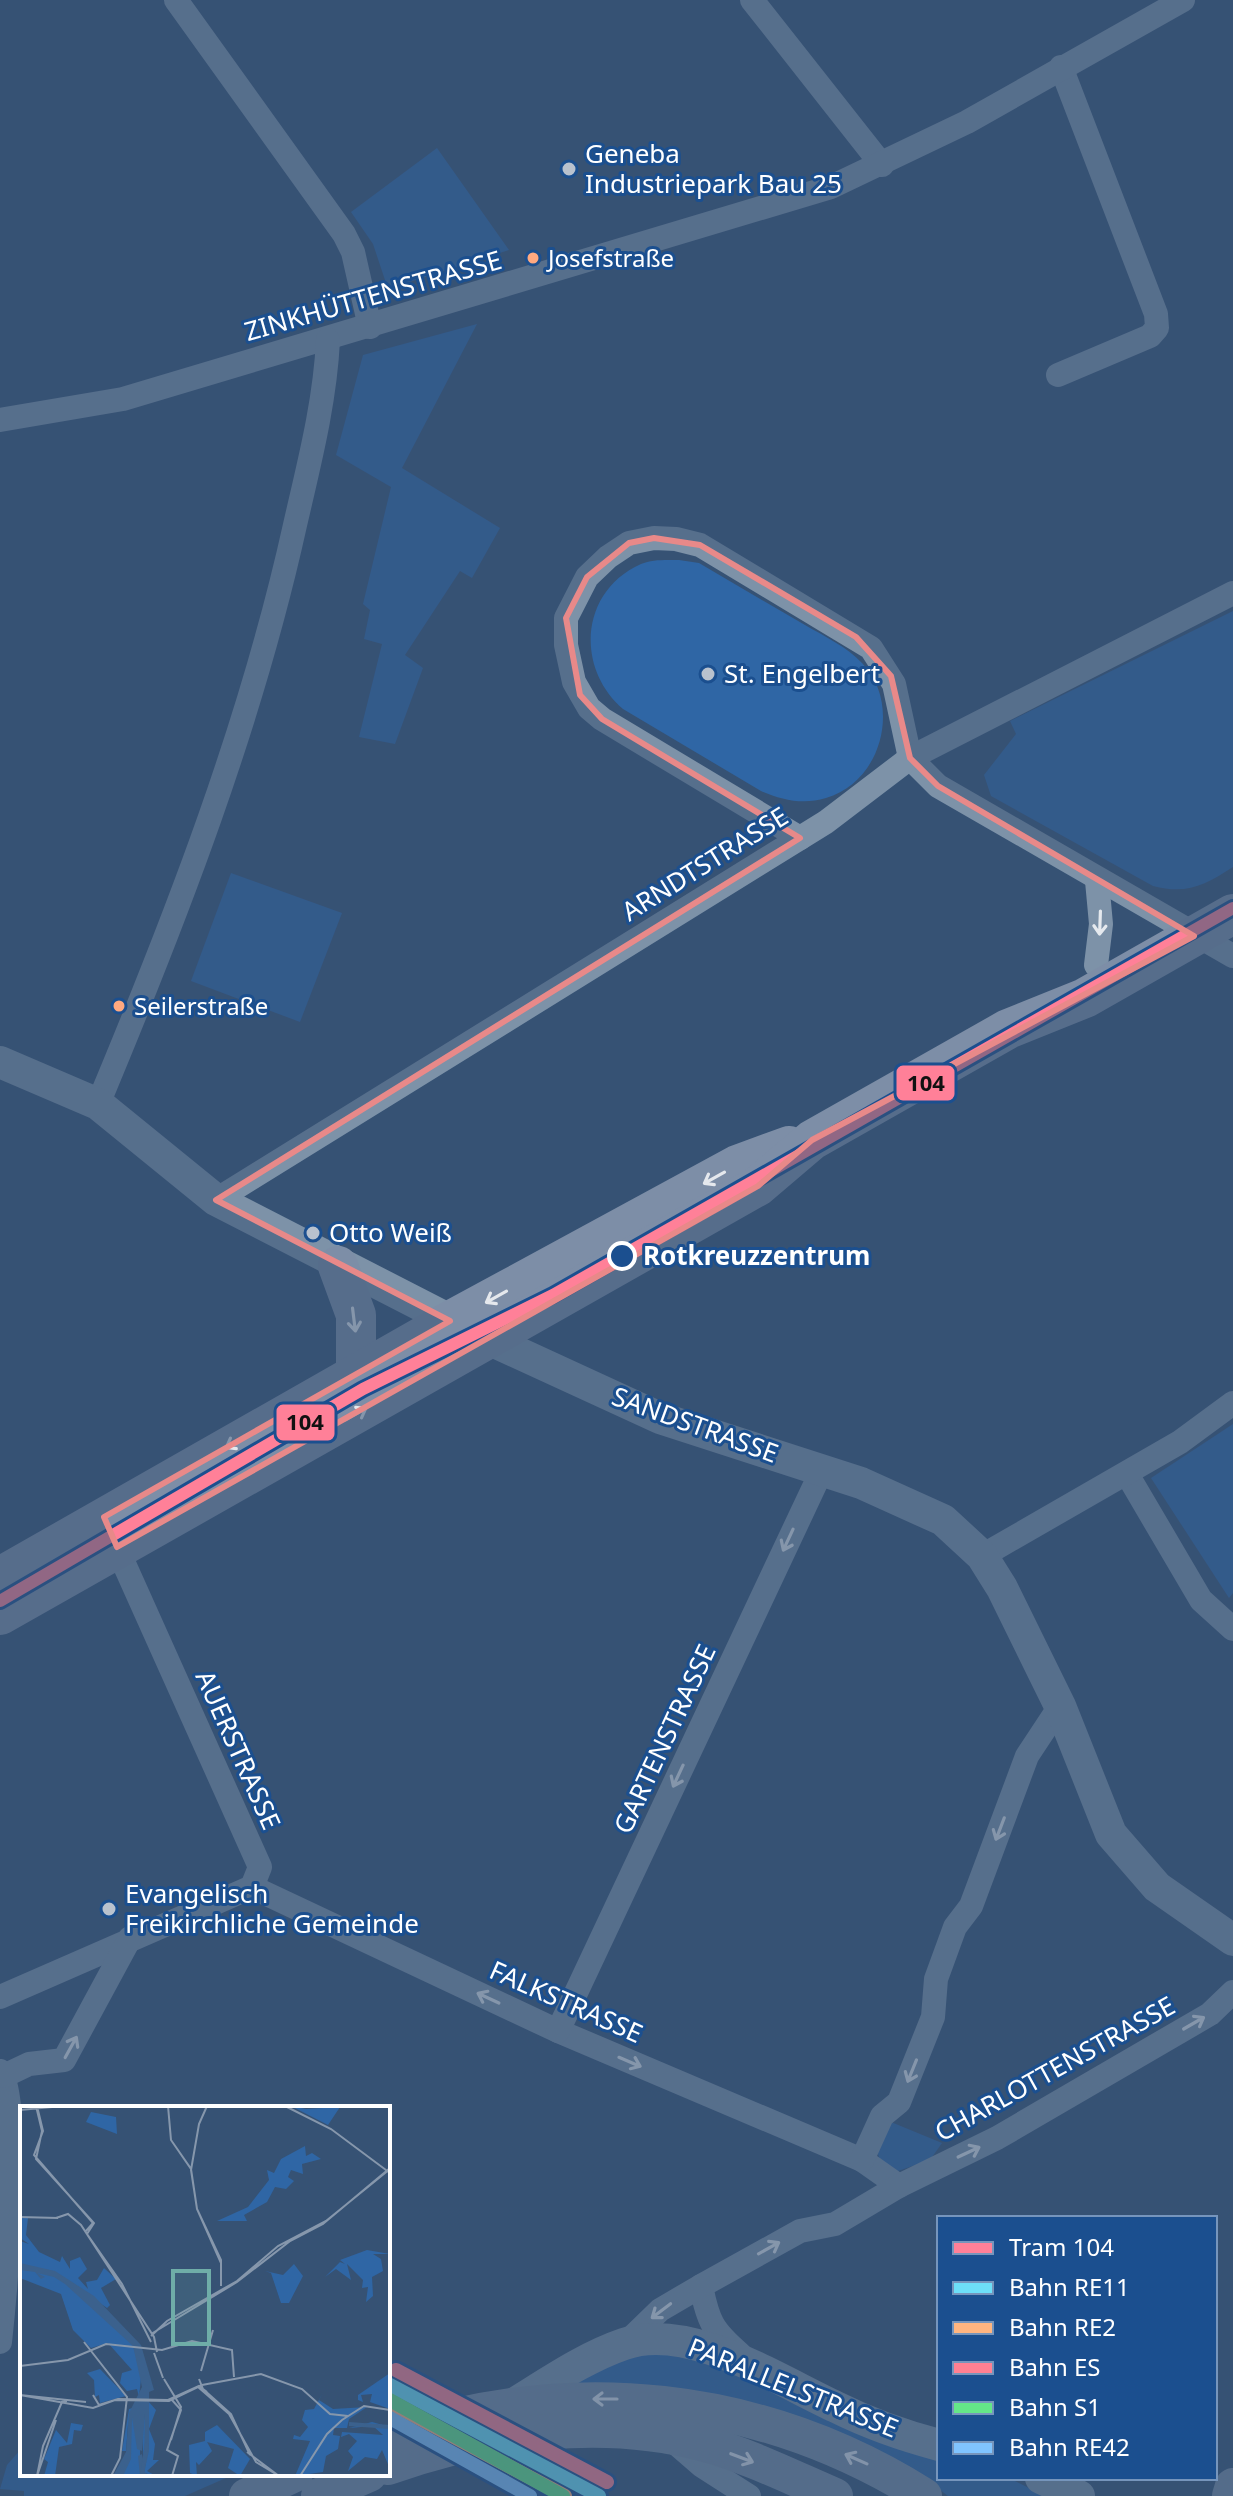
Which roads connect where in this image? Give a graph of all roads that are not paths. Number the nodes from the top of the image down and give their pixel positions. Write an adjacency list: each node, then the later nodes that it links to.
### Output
1 (176, 0): 6 (street)
2 (752, 0): 5 (street)
3 (1183, 0): 4 (street, ZINKHÜTTENSTRASSE)
4 (1061, 67): 5 (street, ZINKHÜTTENSTRASSE); 8 (street)
5 (882, 165): 6 (street, ZINKHÜTTENSTRASSE)
6 (370, 327): 7 (street, ZINKHÜTTENSTRASSE)
7 (327, 350): 9 (street, ZINKHÜTTENSTRASSE); 21 (street)
8 (1058, 375)
9 (0, 420)
10 (1233, 593): 11 (street, ARNDTSTRASSE)
11 (910, 758): 12 (street, ARNDTSTRASSE); 12 (street); 13 (street)
12 (800, 838): 23 (street, ARNDTSTRASSE)
13 (1097, 881): 16 (street); 18 (street, one-way to 18)
14 (1233, 889): 16 (main road)
15 (1233, 914): 16 (main road)
16 (1184, 930): 17 (street); 18 (main road); 19 (main road)
17 (1233, 956)
18 (1096, 965): 19 (main road)
19 (1008, 1029): 22 (main road)
20 (0, 1062): 21 (street, SANDSTRASSE)
21 (98, 1104): 23 (street, SANDSTRASSE)
22 (812, 1140): 25 (main road, one-way to 25); 26 (main road)
23 (216, 1200): 24 (street, SANDSTRASSE)
24 (338, 1266): 25 (street, SANDSTRASSE); 27 (main road, one-way to 27)
25 (450, 1321): 26 (street, SANDSTRASSE); 27 (main road)
26 (490, 1340): 29 (street, SANDSTRASSE); 31 (main road, one-way to 26)
27 (356, 1376): 31 (main road, one-way to 31)
28 (1233, 1403): 30 (street)
29 (822, 1470): 32 (street, SANDSTRASSE); 42 (street, GARTENSTRASSE, one-way to 42)
30 (1127, 1474): 32 (street); 35 (street)
31 (111, 1532): 33 (main road); 34 (main road); 37 (street, AUERSTRASSE)
32 (982, 1556): 36 (street, SANDSTRASSE)
33 (0, 1577)
34 (0, 1615)
35 (1233, 1629)
36 (1060, 1706): 39 (street, SANDSTRASSE); 44 (street, one-way to 44)
37 (252, 1887): 38 (street); 42 (street, FALKSTRASSE, one-way to 37)
38 (130, 1938): 41 (street); 43 (street, one-way to 38)
39 (1233, 1940)
40 (1233, 1992): 45 (street, CHARLOTTENSTRASSE, one-way to 40)
41 (0, 1997)
42 (558, 2031): 44 (street, FALKSTRASSE, one-way to 44)
43 (2, 2074): 47 (street)
44 (862, 2160): 45 (street)
45 (899, 2186): 46 (street, CHARLOTTENSTRASSE, one-way to 45)
46 (701, 2286): 48 (street, CHARLOTTENSTRASSE, one-way to 48); 49 (street)
47 (0, 2342)
48 (626, 2343): 49 (street, PARALLELSTRASSE); 50 (street, PARALLELSTRASSE)
49 (755, 2367): 53 (street, PARALLELSTRASSE)
50 (517, 2402): 51 (main road); 65 (main road, one-way to 50)
51 (390, 2434)
52 (668, 2436): 54 (main road); 63 (street); 64 (main road, one-way to 64)
53 (937, 2444)
54 (390, 2466)
55 (291, 2476): 60 (main road)
56 (365, 2476): 61 (main road)
57 (370, 2476): 62 (street)
58 (1045, 2480): 66 (street)
59 (1233, 2486): 67 (main road)
60 (247, 2496)
61 (319, 2496)
62 (371, 2496)
63 (749, 2496)
64 (835, 2496)
65 (924, 2496)
66 (1079, 2496)
67 (1230, 2496)

